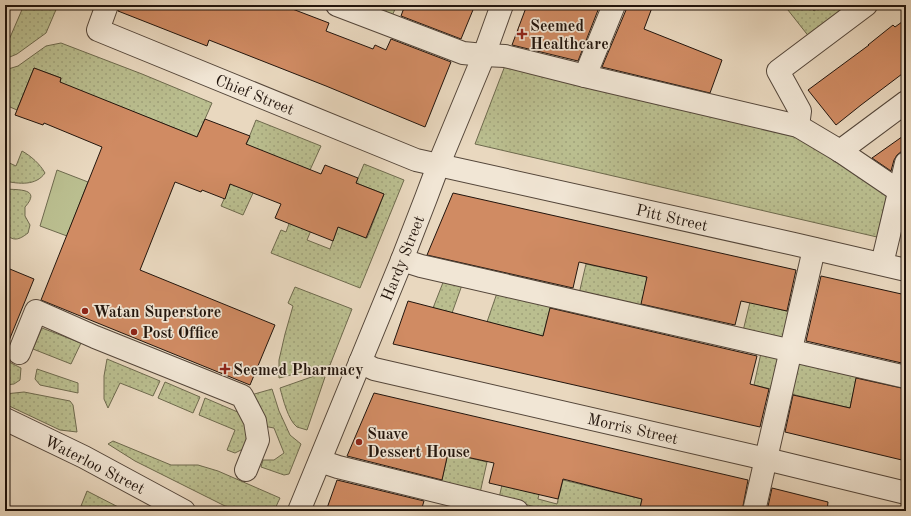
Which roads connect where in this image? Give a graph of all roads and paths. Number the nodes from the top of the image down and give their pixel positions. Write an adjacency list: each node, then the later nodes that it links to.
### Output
1 (107, 5): 12 (street, Chief Street)
2 (337, 5): 6 (street)
3 (502, 5): 6 (street, Hardy Street)
4 (614, 5): 7 (street)
5 (866, 5): 9 (street)
6 (484, 55): 7 (street); 12 (street, Hardy Street)
7 (586, 76): 9 (street)
8 (906, 102): 10 (street)
9 (798, 126): 10 (street)
10 (840, 151): 13 (street)
11 (906, 163): 13 (street)
12 (438, 166): 14 (street, Pitt Street); 15 (street, Hardy Street)
13 (899, 191): 16 (street)
14 (814, 249): 16 (street, Pitt Street); 18 (street)
15 (402, 260): 18 (street); 20 (street, Hardy Street)
16 (882, 264): 17 (street, Pitt Street)
17 (906, 270)
18 (791, 351): 21 (street); 23 (street)
19 (19, 353): 25 (street)
20 (360, 362): 23 (street, Morris Street); 24 (street, Hardy Street)
21 (906, 377)
22 (5, 419): 27 (street, Waterloo Street)
23 (766, 459): 26 (street, Morris Street); 30 (street)
24 (320, 461): 28 (street, Hardy Street); 29 (street)
25 (246, 470)
26 (906, 493)
27 (184, 511)
28 (299, 511)
29 (517, 511)
30 (754, 511)

